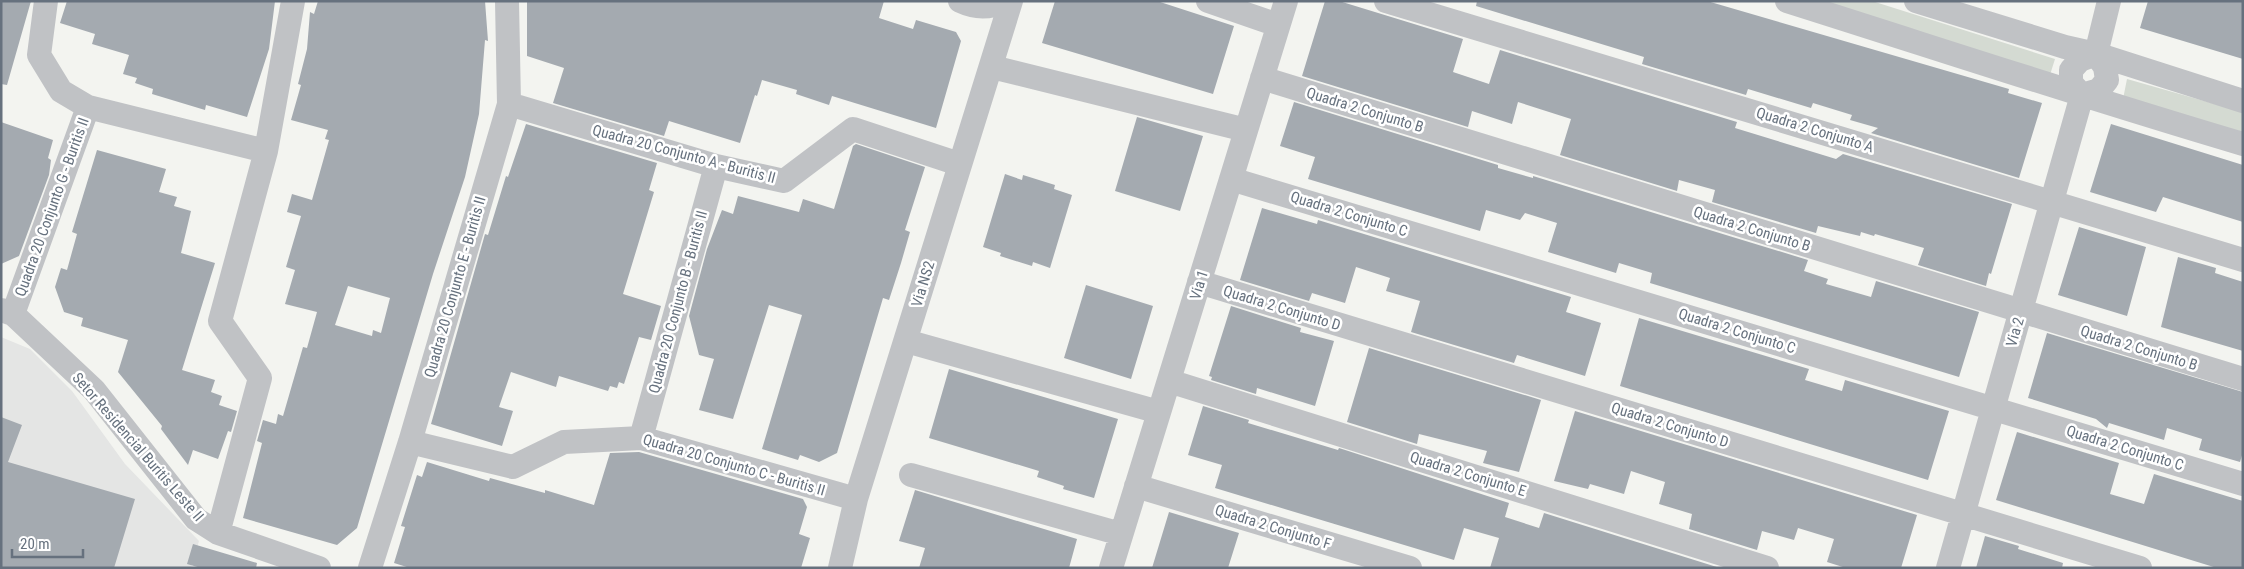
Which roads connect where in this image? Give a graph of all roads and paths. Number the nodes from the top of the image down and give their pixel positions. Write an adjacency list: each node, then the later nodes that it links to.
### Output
1 (46, 1): 20 (street, Quadra 20 Conjunto G - Buritis II)
2 (293, 1): 23 (street)
3 (507, 1): 19 (street, Quadra 20 Conjunto E - Buritis II)
4 (1003, 1): 12 (street)
5 (1011, 1): 15 (street, Via NS2)
6 (1208, 1): 13 (street)
7 (1286, 1): 13 (street, Via 1)
8 (1386, 1): 27 (street, Quadra 2 Conjunto A)
9 (1787, 1): 17 (street)
10 (1916, 1): 14 (street)
11 (2109, 1): 14 (street)
12 (960, 3)
13 (1278, 25): 16 (street, Via 1)
14 (2096, 54): 17 (street); 18 (street)
15 (992, 68): 21 (street); 24 (street, Via NS2)
16 (1262, 78): 21 (street, Via 1); 31 (street, Quadra 2 Conjunto B)
17 (2082, 95): 22 (street); 27 (street, Via 2)
18 (2243, 101)
19 (509, 104): 25 (street, Quadra 20 Conjunto A - Buritis II); 38 (street, Quadra 20 Conjunto E - Buritis II)
20 (88, 107): 23 (street); 30 (street, Quadra 20 Conjunto G - Buritis II)
21 (1246, 130): 26 (street, Via 1)
22 (2243, 144)
23 (266, 152): 44 (street)
24 (959, 164): 25 (street, Quadra 20 Conjunto A - Buritis II); 32 (street, Via NS2)
25 (716, 166): 37 (street, Quadra 20 Conjunto B - Buritis II)
26 (1231, 179): 29 (street, Via 1); 35 (street, Quadra 2 Conjunto C)
27 (2052, 202): 28 (street, Quadra 2 Conjunto A); 31 (street, Via 2)
28 (2243, 260)
29 (1199, 282): 34 (street, Via 1); 43 (street, Quadra 2 Conjunto D)
30 (7, 312): 44 (street, Setor Residencial Buritis Leste II)
31 (2021, 313): 33 (street, Quadra 2 Conjunto B); 35 (street, Via 2)
32 (906, 341): 36 (street); 42 (street, Via NS2)
33 (2243, 379)
34 (1169, 381): 36 (street, Via 1); 51 (street, Quadra 2 Conjunto E)
35 (1993, 409): 40 (street, Quadra 2 Conjunto C); 43 (street, Via 2)
36 (1159, 412): 41 (street, Via 1)
37 (641, 438): 38 (street, Quadra 20 Conjunto C - Buritis II); 42 (street, Quadra 20 Conjunto C - Buritis II)
38 (410, 442): 47 (street, Quadra 20 Conjunto E - Buritis II)
39 (912, 475): 45 (street)
40 (2243, 484)
41 (1136, 486): 45 (street, Via 1); 50 (street, Quadra 2 Conjunto F)
42 (856, 500): 48 (street, Via NS2)
43 (1965, 514): 52 (street, Via 2); 53 (street, Quadra 2 Conjunto D)
44 (218, 533): 46 (street, Setor Residencial Buritis Leste II)
45 (1121, 534): 49 (street, Via 1)
46 (319, 568)
47 (370, 568)
48 (840, 568)
49 (1111, 568)
50 (1410, 568)
51 (1767, 568)
52 (1948, 568)
53 (2140, 568)

